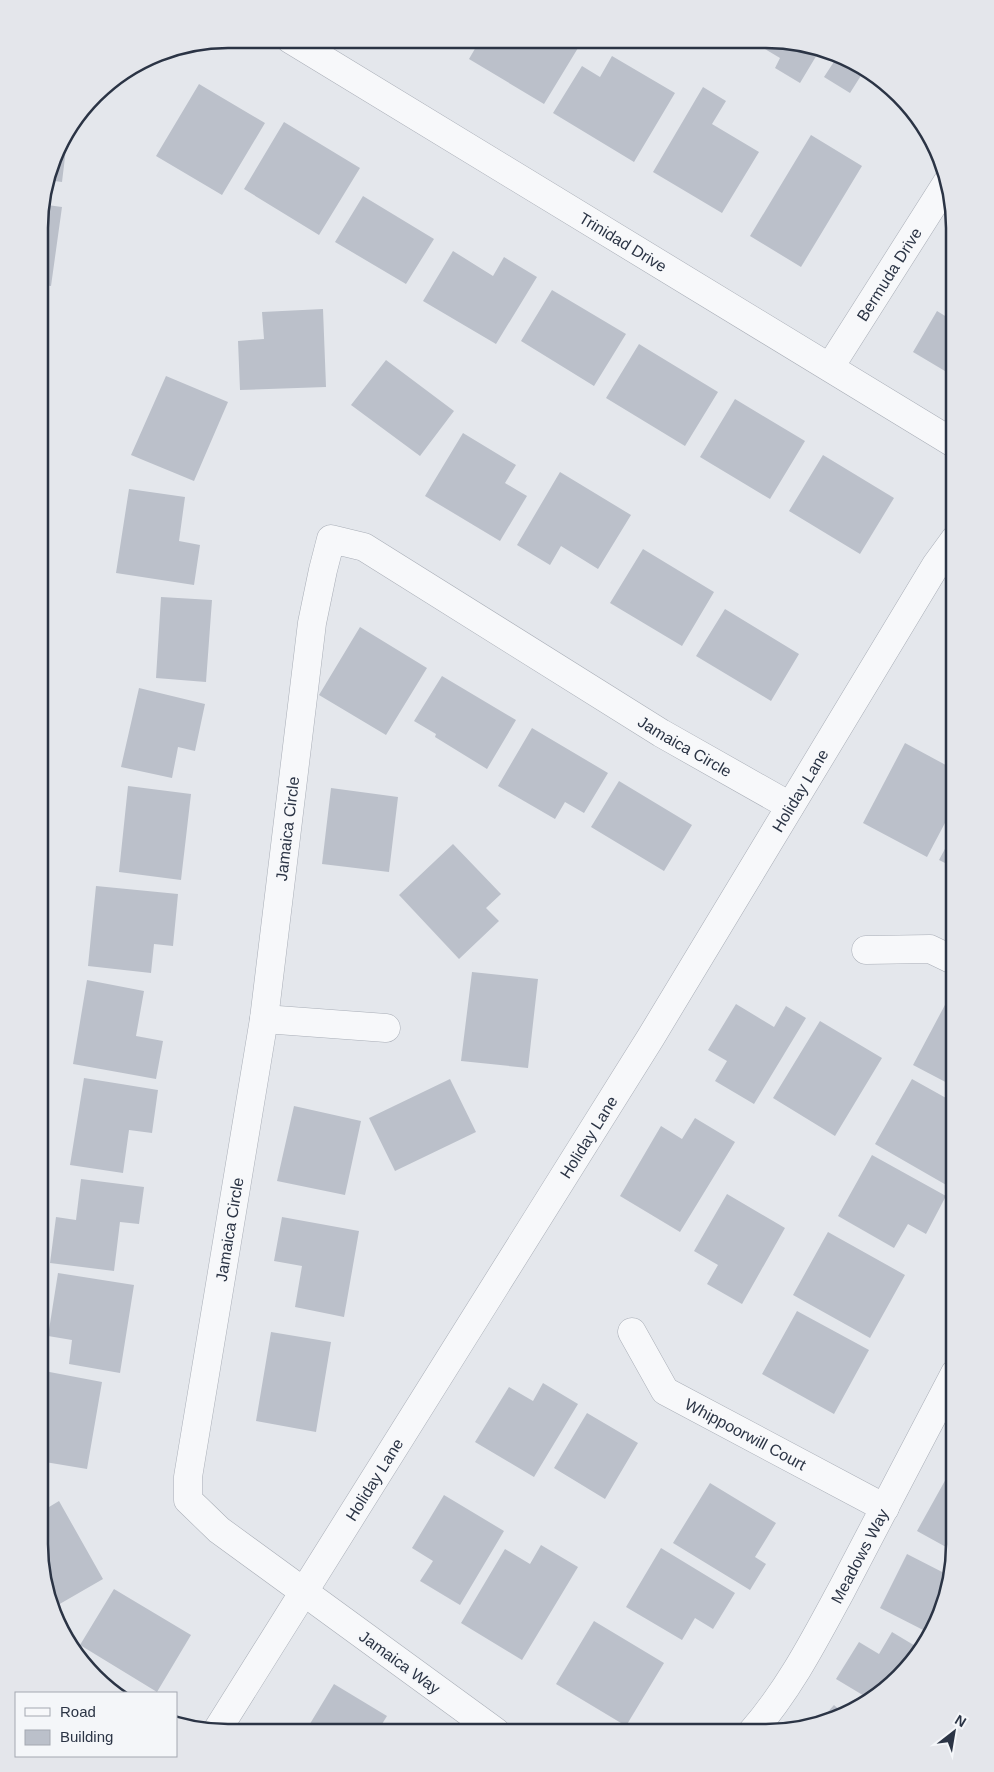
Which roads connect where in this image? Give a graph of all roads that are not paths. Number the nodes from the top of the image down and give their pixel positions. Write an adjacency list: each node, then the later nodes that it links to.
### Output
1 (325, 48): 3 (street, Trinidad Drive)
2 (942, 190): 3 (street, Bermuda Drive)
3 (830, 367): 4 (street, Trinidad Drive)
4 (946, 438)
5 (946, 551): 6 (street, Holiday Lane)
6 (790, 806): 9 (street, Jamaica Circle); 14 (street, Holiday Lane)
7 (866, 950): 8 (street)
8 (946, 957)
9 (264, 1018): 10 (street); 14 (street, Jamaica Circle)
10 (386, 1028)
11 (632, 1332): 13 (street, Whippoorwill Court)
12 (946, 1390): 13 (street, Meadows Way)
13 (885, 1508): 17 (street, Meadows Way)
14 (303, 1591): 15 (street, Holiday Lane); 16 (street, Jamaica Way)
15 (221, 1724)
16 (485, 1724)
17 (759, 1724)

